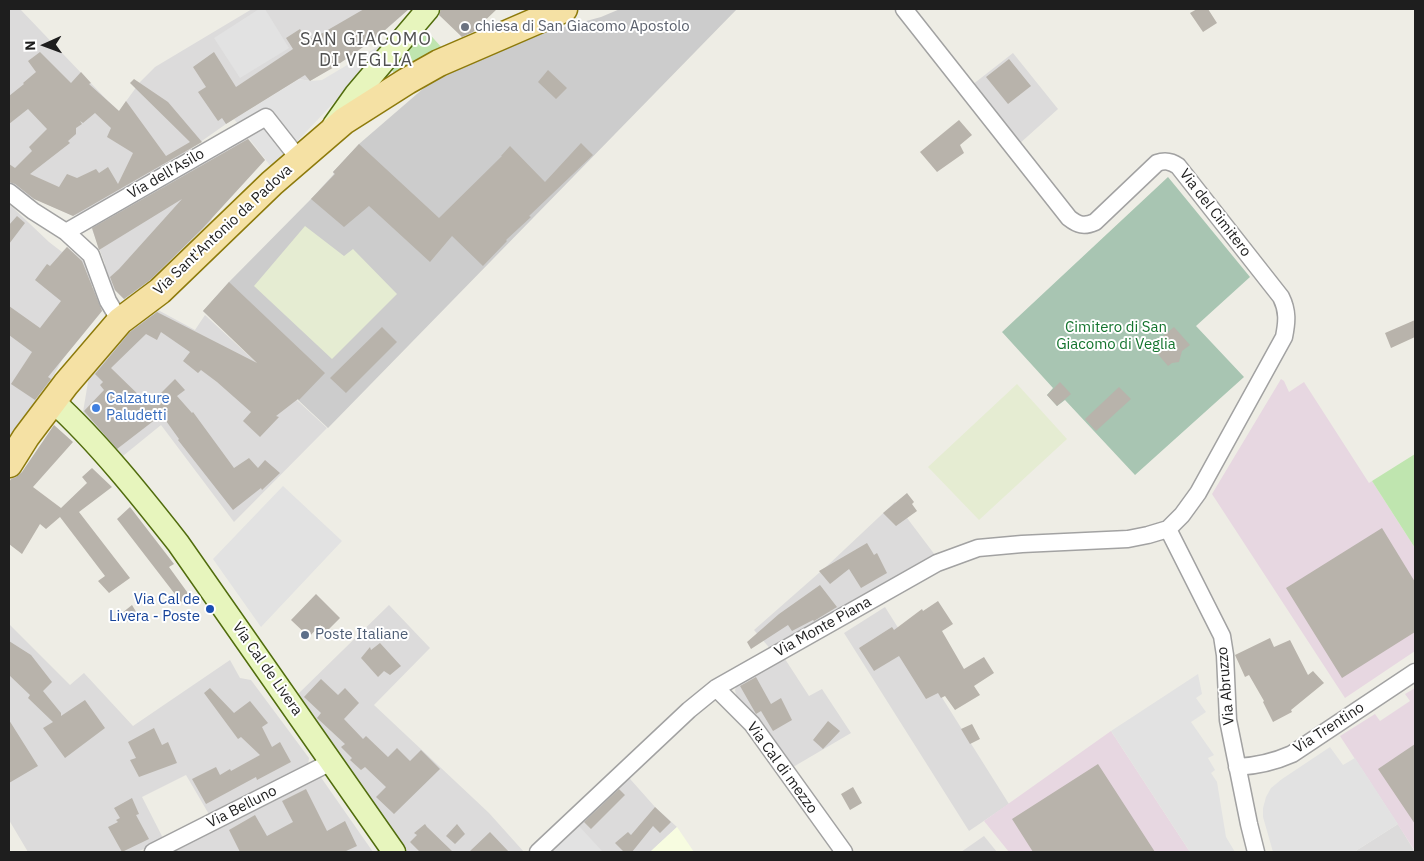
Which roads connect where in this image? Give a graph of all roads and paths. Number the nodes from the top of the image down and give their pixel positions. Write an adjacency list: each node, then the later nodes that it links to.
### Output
1 (428, 9): 4 (street)
2 (564, 9): 4 (main road, Via Sant'Antonio da Padova)
3 (904, 9): 11 (street, Via del Cimitero)
4 (326, 136): 5 (main road, Via Sant'Antonio da Padova)
5 (299, 158): 7 (street, Via dell'Asilo); 8 (main road, Via Sant'Antonio da Padova)
6 (9, 192): 7 (street)
7 (66, 232): 8 (street)
8 (120, 322): 9 (main road, Via Sant'Antonio da Padova)
9 (53, 401): 10 (main road, Via Sant'Antonio da Padova); 14 (street, Via Cal de Livera)
10 (9, 464)
11 (1168, 528): 13 (street, Via Monte Piana); 15 (street, Via Abruzzo)
12 (1415, 672): 15 (street, Via Trentino)
13 (716, 688): 18 (street, Via Monte Piana); 19 (street, Via Cal di mezzo)
14 (332, 762): 16 (street, Via Cal de Livera); 17 (street, Via Belluno)
15 (1237, 767): 20 (street, Via Abruzzo)
16 (390, 851)
17 (153, 852)
18 (538, 852)
19 (844, 852)
20 (1256, 852)

